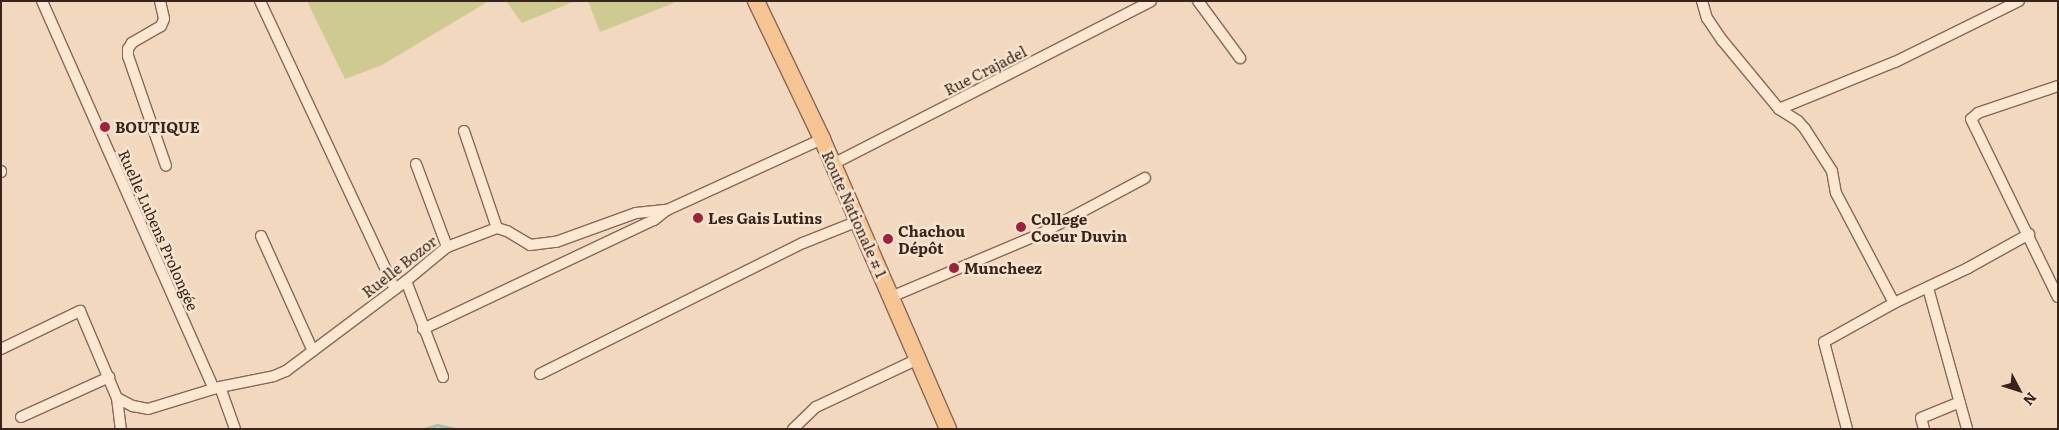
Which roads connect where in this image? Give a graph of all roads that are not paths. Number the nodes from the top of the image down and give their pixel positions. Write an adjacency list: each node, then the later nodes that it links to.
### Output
1 (42, 1): 37 (street, Ruelle Lubens Prolongée)
2 (160, 1): 16 (street)
3 (260, 1): 26 (street)
4 (756, 1): 13 (main road, Route Nationale # 1)
5 (1150, 1): 15 (street, Rue Crajadel)
6 (1198, 1): 9 (street)
7 (1702, 1): 11 (street)
8 (2019, 1): 11 (street)
9 (1240, 58)
10 (2058, 86): 21 (street)
11 (1779, 109): 29 (street)
12 (464, 131): 20 (street)
13 (822, 139): 15 (main road, Route Nationale # 1); 18 (street)
14 (416, 164): 23 (street)
15 (832, 164): 19 (main road, Route Nationale # 1)
16 (166, 166)
17 (1146, 178): 28 (street)
18 (667, 210): 20 (street); 30 (street)
19 (858, 221): 28 (main road, Route Nationale # 1); 34 (street)
20 (497, 228): 23 (street, Ruelle Bozor)
21 (2029, 234): 25 (street); 27 (street)
22 (261, 236): 32 (street)
23 (447, 247): 24 (street, Ruelle Bozor)
24 (406, 281): 26 (street, Ruelle Bozor); 30 (street)
25 (1928, 288): 29 (street); 39 (street)
26 (395, 289): 32 (street, Ruelle Bozor)
27 (2058, 297)
28 (891, 298): 33 (main road, Route Nationale # 1)
29 (1894, 303): 45 (street)
30 (423, 329): 36 (street)
31 (1, 349): 35 (street)
32 (313, 350): 37 (street, Ruelle Bozor)
33 (918, 359): 43 (street); 44 (main road, Route Nationale # 1)
34 (540, 374)
35 (109, 377): 38 (street); 40 (street)
36 (443, 377)
37 (216, 388): 38 (street, Ruelle Bozor); 42 (street, Ruelle Lubens Prolongée)
38 (117, 398): 41 (street)
39 (1960, 402): 46 (street); 47 (street)
40 (21, 417)
41 (121, 429)
42 (235, 429)
43 (793, 429)
44 (948, 429)
45 (1847, 429)
46 (1924, 429)
47 (1967, 429)

